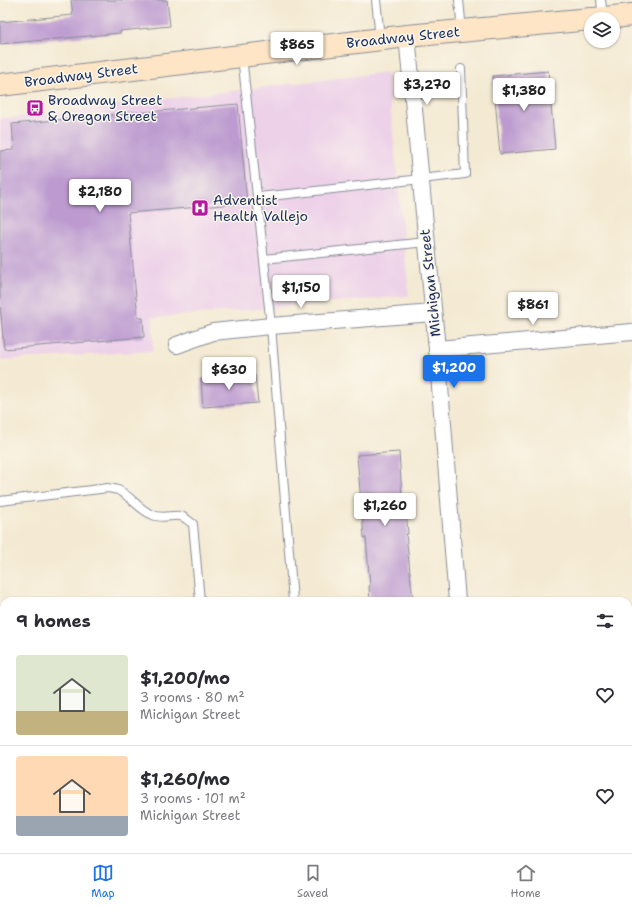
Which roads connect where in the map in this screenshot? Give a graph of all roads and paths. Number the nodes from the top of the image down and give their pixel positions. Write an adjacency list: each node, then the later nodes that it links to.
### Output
1 (376, 0): 8 (lane)
2 (459, 0): 6 (lane)
3 (620, 15): 5 (main road, Broadway Street)
4 (584, 16): 6 (main road, Broadway Street)
5 (632, 16)
6 (462, 31): 7 (main road, Broadway Street)
7 (407, 36): 8 (main road, Broadway Street); 12 (street, Michigan Street)
8 (380, 39): 9 (main road, Broadway Street)
9 (242, 56): 11 (main road, Broadway Street); 13 (lane)
10 (462, 69): 12 (lane)
11 (0, 85)
12 (420, 179): 13 (lane); 14 (street, Michigan Street)
13 (257, 197): 15 (lane)
14 (426, 242): 15 (lane); 16 (street, Michigan Street)
15 (264, 259): 17 (lane)
16 (433, 313): 17 (street); 20 (street, Michigan Street)
17 (271, 326): 19 (street); 23 (lane)
18 (632, 332): 20 (street)
19 (177, 345)
20 (437, 349): 24 (street, Michigan Street)
21 (0, 501): 22 (lane)
22 (200, 597)
23 (293, 597)
24 (457, 597)

